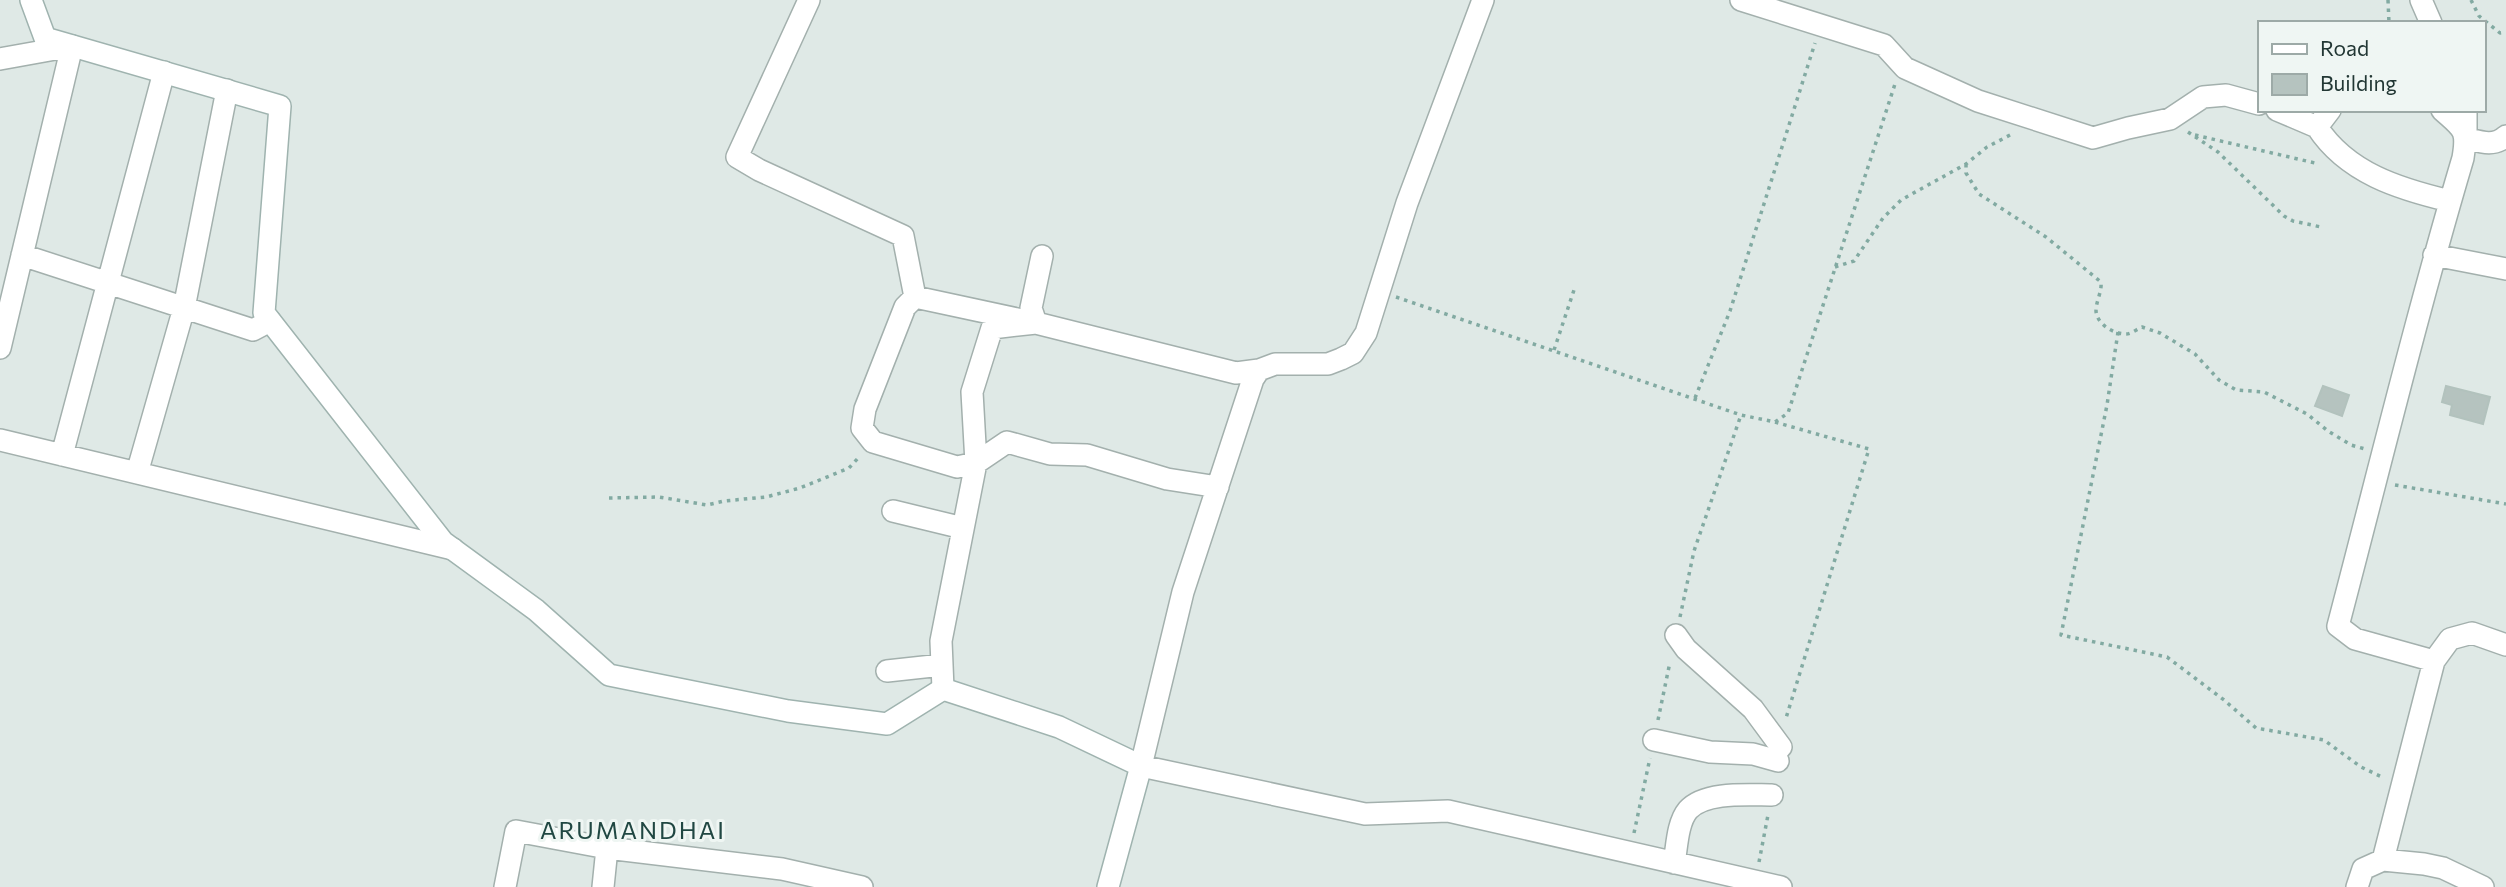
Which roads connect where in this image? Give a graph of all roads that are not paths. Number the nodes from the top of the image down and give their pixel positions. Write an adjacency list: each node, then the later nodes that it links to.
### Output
1 (31, 0): 7 (street)
2 (809, 0): 24 (street)
3 (1483, 0): 29 (street)
4 (1741, 0): 11 (street)
5 (2421, 0): 6 (street)
6 (2430, 21)
7 (72, 46): 8 (street); 9 (street); 19 (street)
8 (0, 59)
9 (164, 72): 10 (street); 23 (street)
10 (227, 90): 25 (street); 26 (street)
11 (2258, 104)
12 (2287, 112): 15 (street)
13 (2444, 112): 17 (street)
14 (2466, 112): 17 (street)
15 (2323, 119): 18 (street)
16 (2506, 136): 17 (street)
17 (2466, 138): 18 (street)
18 (2450, 201): 20 (street)
19 (22, 255): 23 (street); 28 (street)
20 (2434, 255): 22 (street); 40 (street)
21 (1042, 256): 27 (street)
22 (2506, 269)
23 (107, 283): 25 (street); 31 (street)
24 (915, 298): 27 (street); 32 (street)
25 (184, 308): 26 (street); 33 (street)
26 (270, 321): 37 (street)
27 (1036, 323): 29 (street); 32 (street)
28 (0, 348)
29 (1259, 370): 34 (street)
30 (0, 440): 31 (street)
31 (62, 455): 33 (street)
32 (976, 463): 34 (street); 36 (street)
33 (137, 473): 37 (street)
34 (1218, 487): 45 (street)
35 (893, 511): 36 (street)
36 (963, 528): 41 (street)
37 (453, 549): 43 (street)
38 (1676, 635): 44 (street)
39 (2506, 645): 40 (street)
40 (2434, 661): 48 (street)
41 (942, 665): 42 (street); 43 (street)
42 (887, 671)
43 (943, 689): 45 (street)
44 (1654, 740)
45 (1141, 766): 49 (street); 53 (street)
46 (1772, 795): 49 (street)
47 (607, 848): 50 (street); 51 (street); 52 (street)
48 (2383, 860): 55 (street); 56 (street)
49 (1674, 863): 54 (street)
50 (505, 887)
51 (603, 887)
52 (862, 887)
53 (1108, 887)
54 (1781, 887)
55 (2357, 887)
56 (2483, 887)

